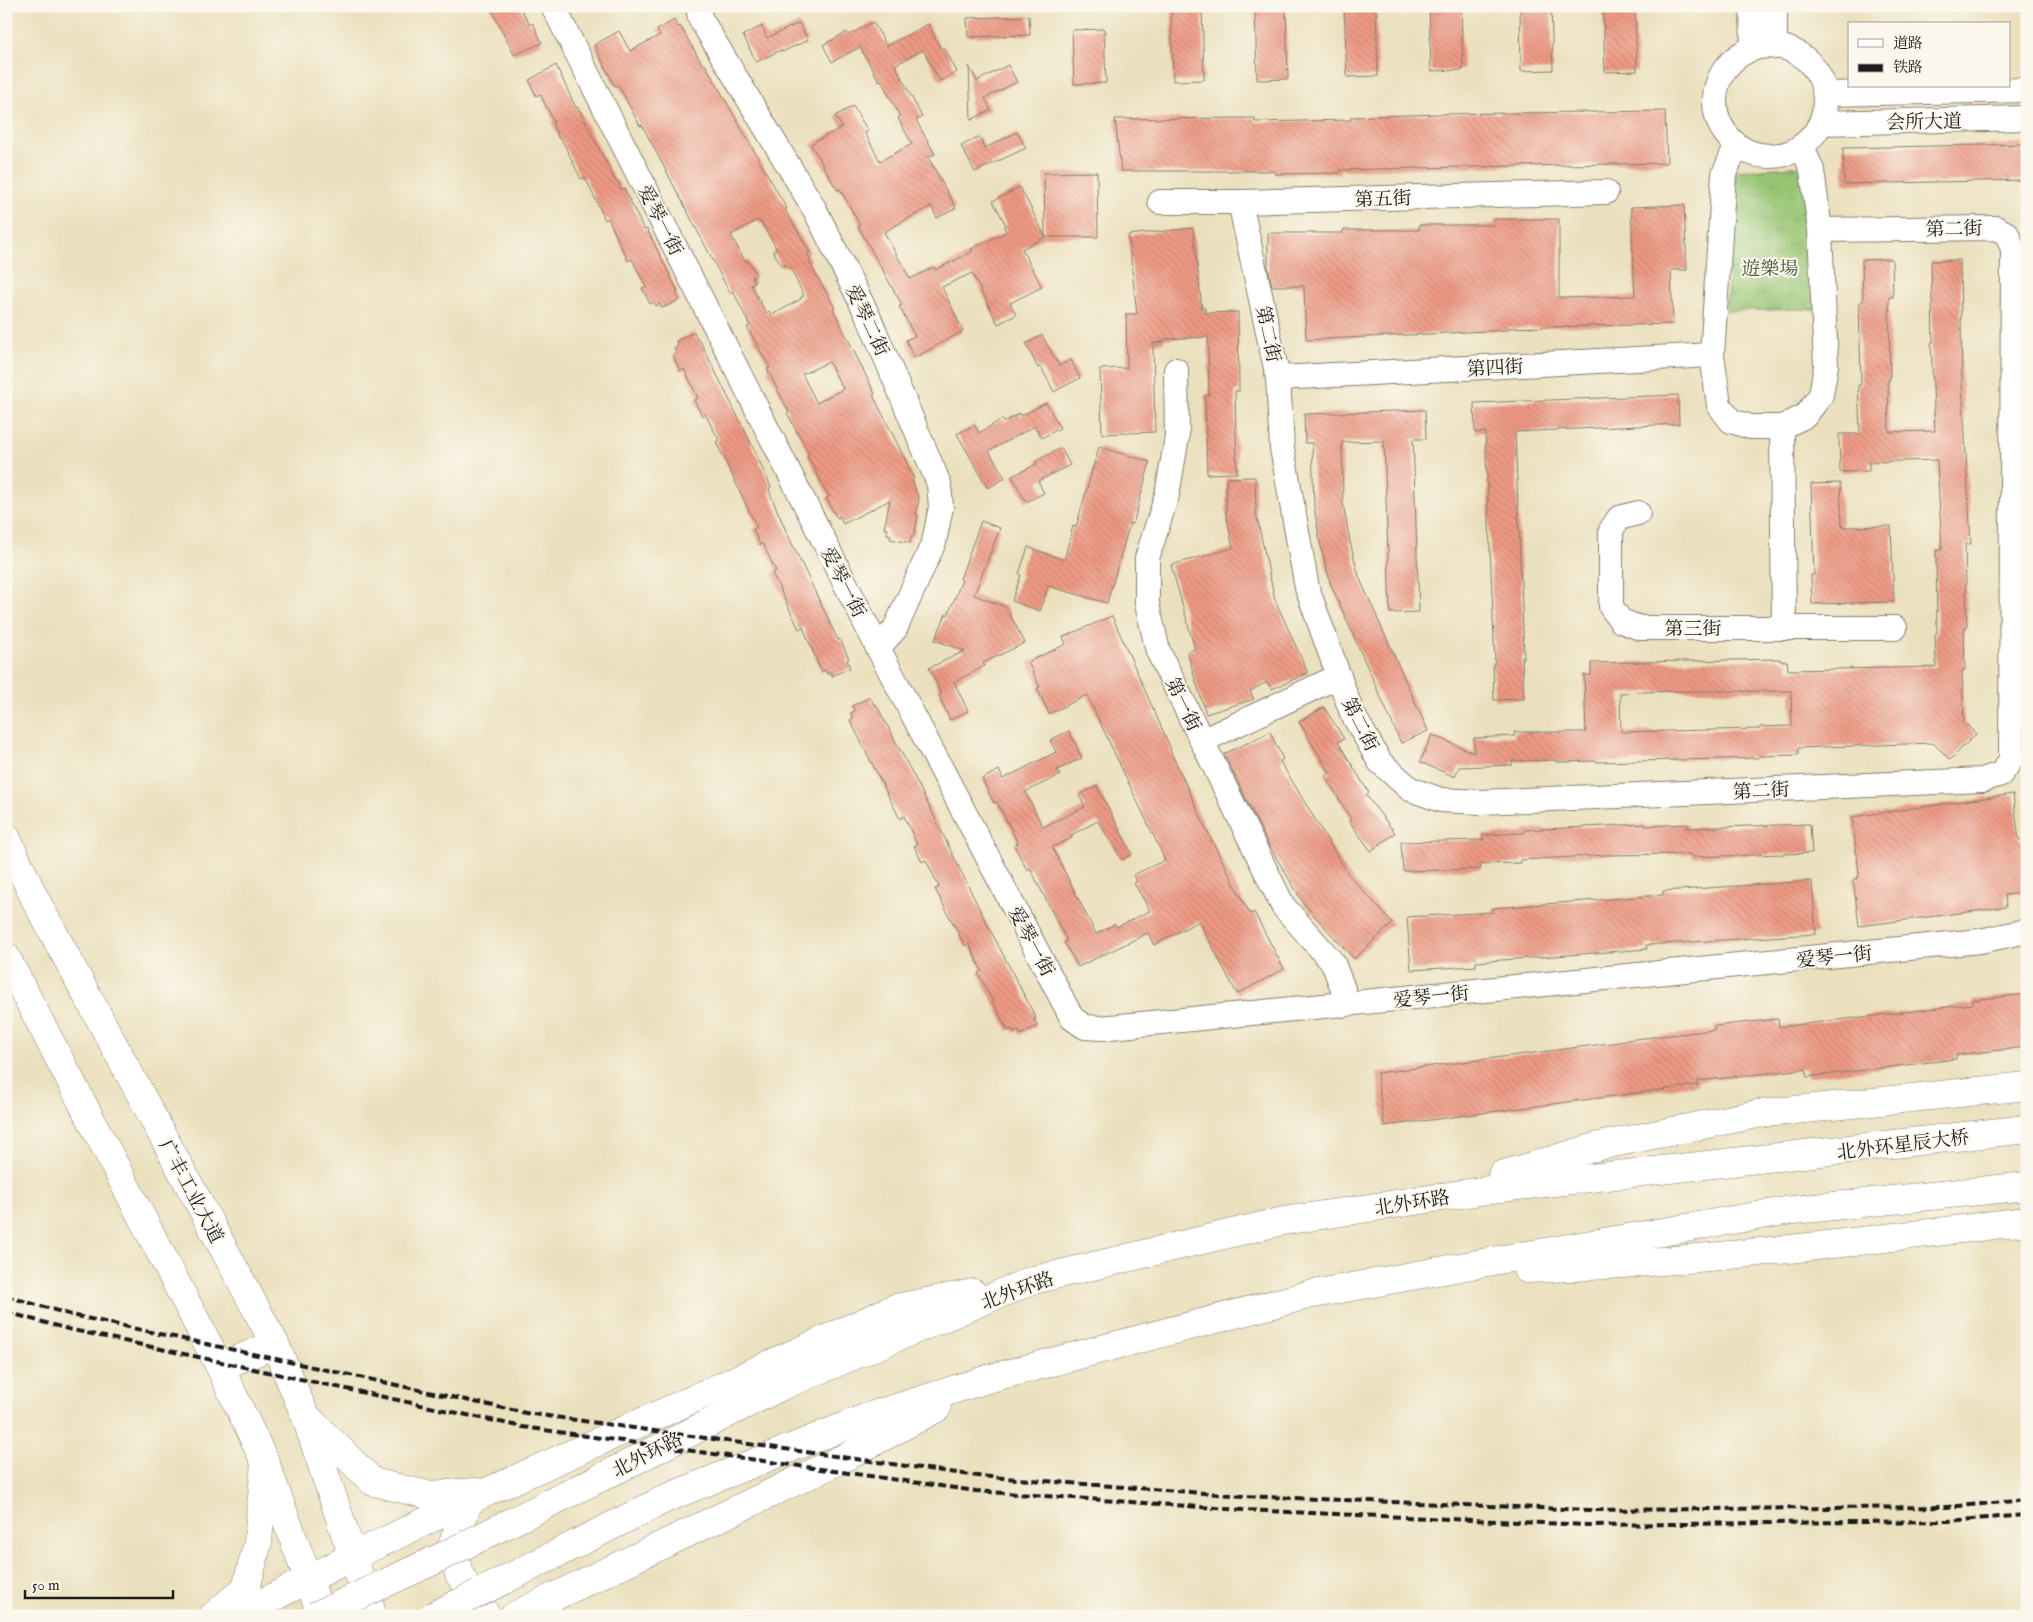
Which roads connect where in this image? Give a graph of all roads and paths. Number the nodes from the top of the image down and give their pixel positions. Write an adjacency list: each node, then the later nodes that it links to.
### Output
1 (553, 6): 24 (street, 爱琴一街)
2 (698, 6): 24 (street, 爱琴二街)
3 (1752, 6): 5 (street)
4 (1775, 6): 5 (street)
5 (1764, 48): 7 (street); 10 (street)
6 (2027, 90): 7 (street, 会所大道)
7 (1825, 94): 9 (street)
8 (2027, 118): 9 (street, 会所大道)
9 (1821, 123): 11 (street)
10 (1736, 146): 11 (street); 16 (street)
11 (1802, 146): 15 (street)
12 (1606, 192): 14 (street, 第五街)
13 (1160, 202): 14 (street, 第五街)
14 (1240, 202): 18 (street, 第二街)
15 (1820, 230): 19 (street); 21 (street, 第二街)
16 (1712, 355): 18 (street, 第四街); 19 (street)
17 (1176, 370): 26 (street, 第一街)
18 (1278, 378): 25 (street, 第二街)
19 (1782, 427): 22 (street)
20 (1638, 513): 22 (street, 第三街)
21 (2019, 544): 25 (street, 第二街)
22 (1784, 627): 23 (street, 第三街)
23 (1895, 628)
24 (878, 648): 30 (street, 爱琴一街)
25 (1339, 676): 26 (street)
26 (1202, 741): 30 (street, 第一街)
27 (6, 837): 39 (main road, 广丰工业大道)
28 (2027, 931): 30 (street, 爱琴一街)
29 (6, 957): 40 (main road)
30 (1344, 1005)
31 (2027, 1086): 35 (main road)
32 (2027, 1129): 33 (main road, 北外环星辰大桥)
33 (1779, 1158): 35 (main road, 北外环路)
34 (2027, 1186): 37 (main road)
35 (1418, 1200): 38 (main road, 北外环路)
36 (2027, 1221): 37 (main road)
37 (1423, 1274): 41 (main road)
38 (1030, 1282): 44 (main road); 49 (main road, 北外环路, bridge)
39 (275, 1344): 40 (main road); 42 (main road, 广丰工业大道)
40 (220, 1367): 43 (main road)
41 (991, 1378): 52 (main road, bridge); 54 (main road)
42 (305, 1415): 44 (main road); 45 (main road, 广丰工业大道)
43 (265, 1462): 46 (main road); 47 (main road)
44 (479, 1496): 45 (main road); 53 (main road)
45 (353, 1556): 46 (main road); 51 (main road, 广丰工业大道)
46 (308, 1580): 48 (main road); 50 (main road)
47 (213, 1616)
48 (238, 1616)
49 (315, 1616)
50 (322, 1616)
51 (374, 1616)
52 (433, 1616)
53 (487, 1616)
54 (515, 1616)

